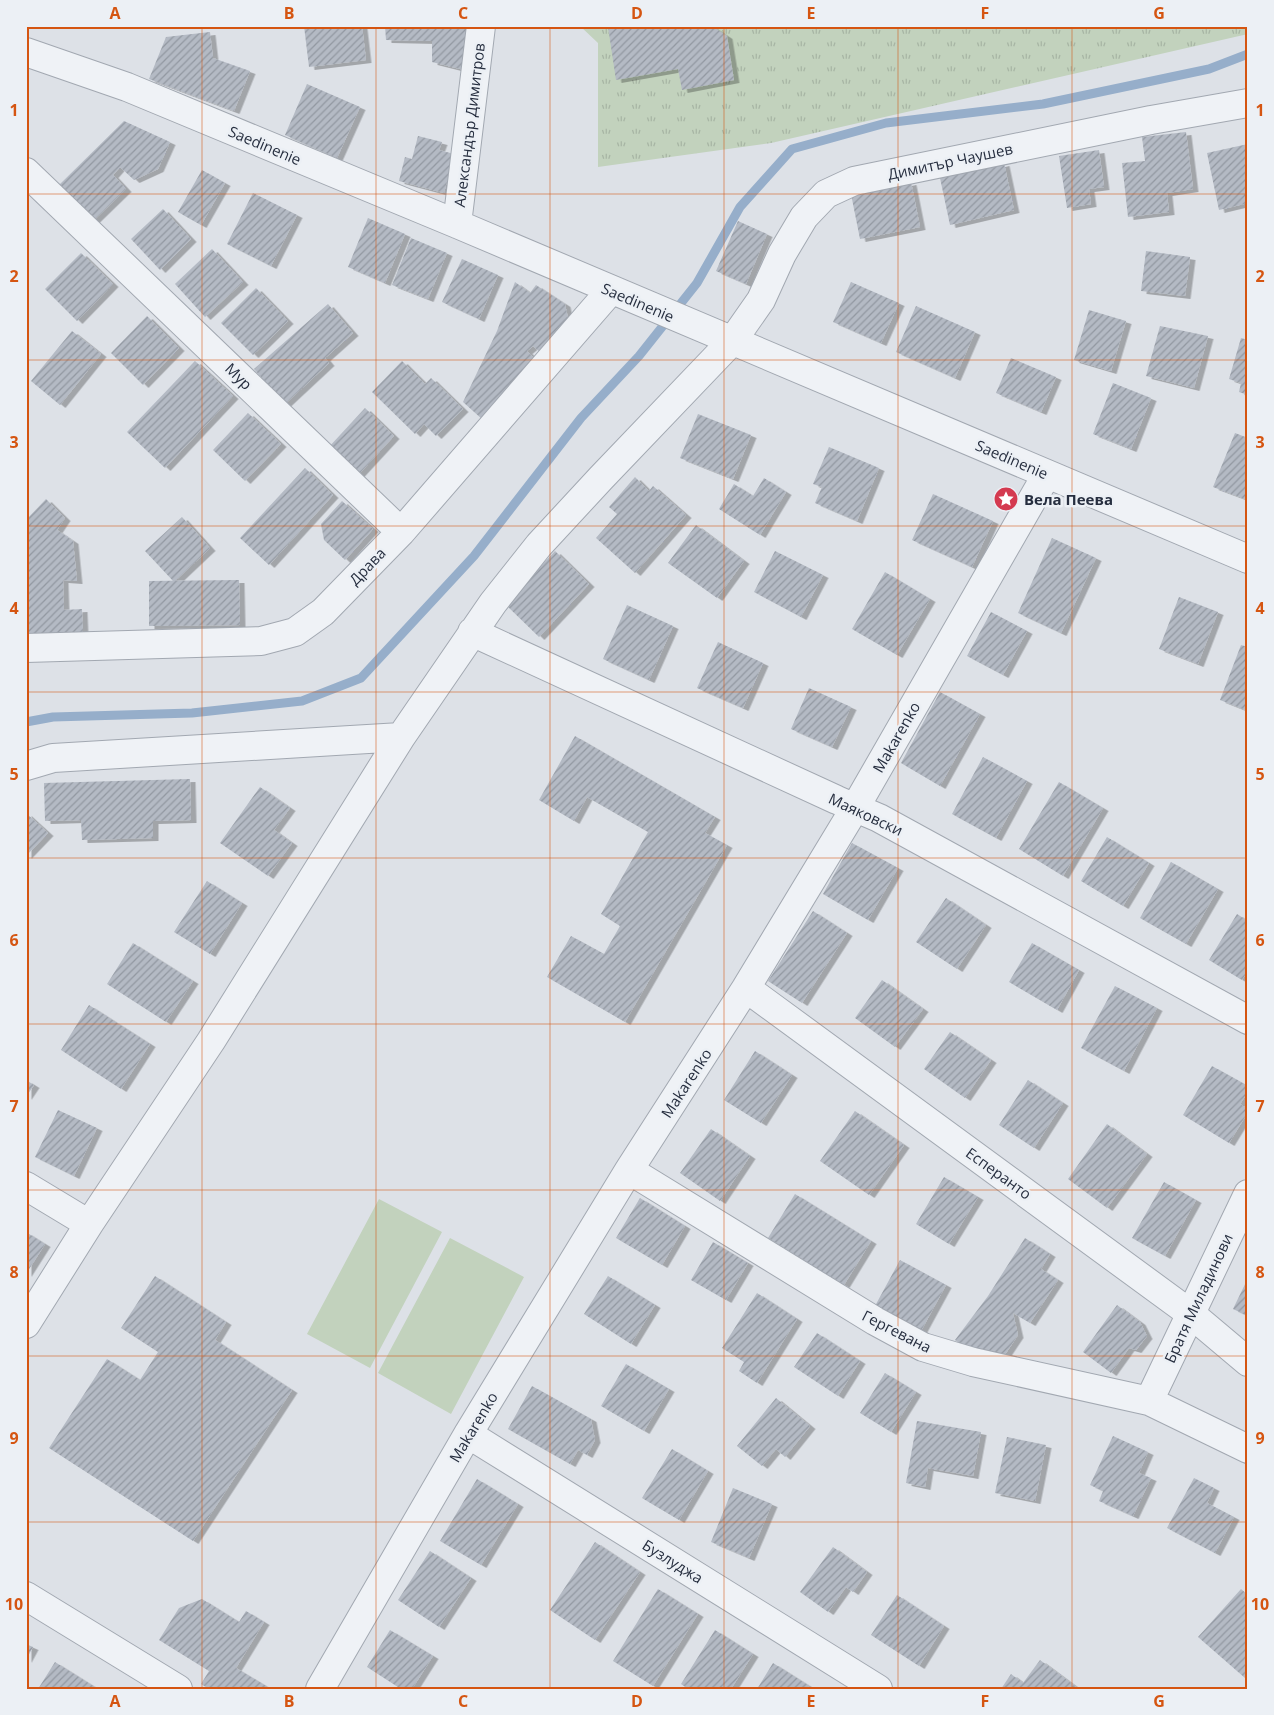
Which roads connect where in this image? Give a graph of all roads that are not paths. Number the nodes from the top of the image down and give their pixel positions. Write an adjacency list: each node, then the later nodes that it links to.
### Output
1 (481, 26): 5 (street, Александър Димитров)
2 (31, 61): 5 (street, Saedinenie)
3 (1248, 103): 7 (street, Димитър Чаушев)
4 (26, 172): 9 (street, Мур)
5 (457, 224): 6 (street, Saedinenie)
6 (611, 290): 7 (street, Saedinenie); 9 (street, Драва)
7 (733, 340): 8 (street, Saedinenie); 11 (street, Димитър Чаушев)
8 (1047, 474): 10 (street, Saedinenie); 15 (street, Makarenko)
9 (401, 532): 12 (street, Драва)
10 (1248, 558)
11 (472, 632): 13 (street, Димитър Чаушев); 15 (street, Маяковски)
12 (26, 648)
13 (401, 737): 14 (street); 21 (street, Димитър Чаушев)
14 (26, 766)
15 (855, 808): 16 (street, Makarenko); 17 (street, Маяковски)
16 (746, 988): 18 (street, Makarenko); 22 (street, Есперанто)
17 (1248, 1020)
18 (629, 1170): 25 (street, Гергевана); 26 (street, Makarenko)
19 (26, 1186): 21 (street)
20 (1248, 1194): 22 (street, Братя Миладинови)
21 (88, 1224): 23 (street, Димитър Чаушев)
22 (1191, 1314): 24 (street, Есперанто); 25 (street, Братя Миладинови)
23 (26, 1324)
24 (1248, 1362)
25 (1149, 1401): 27 (street, Гергевана)
26 (468, 1434): 30 (street, Makarenko); 31 (street, Бузлуджа)
27 (1248, 1449)
28 (26, 1596): 29 (street)
29 (178, 1689)
30 (320, 1689)
31 (878, 1689)

